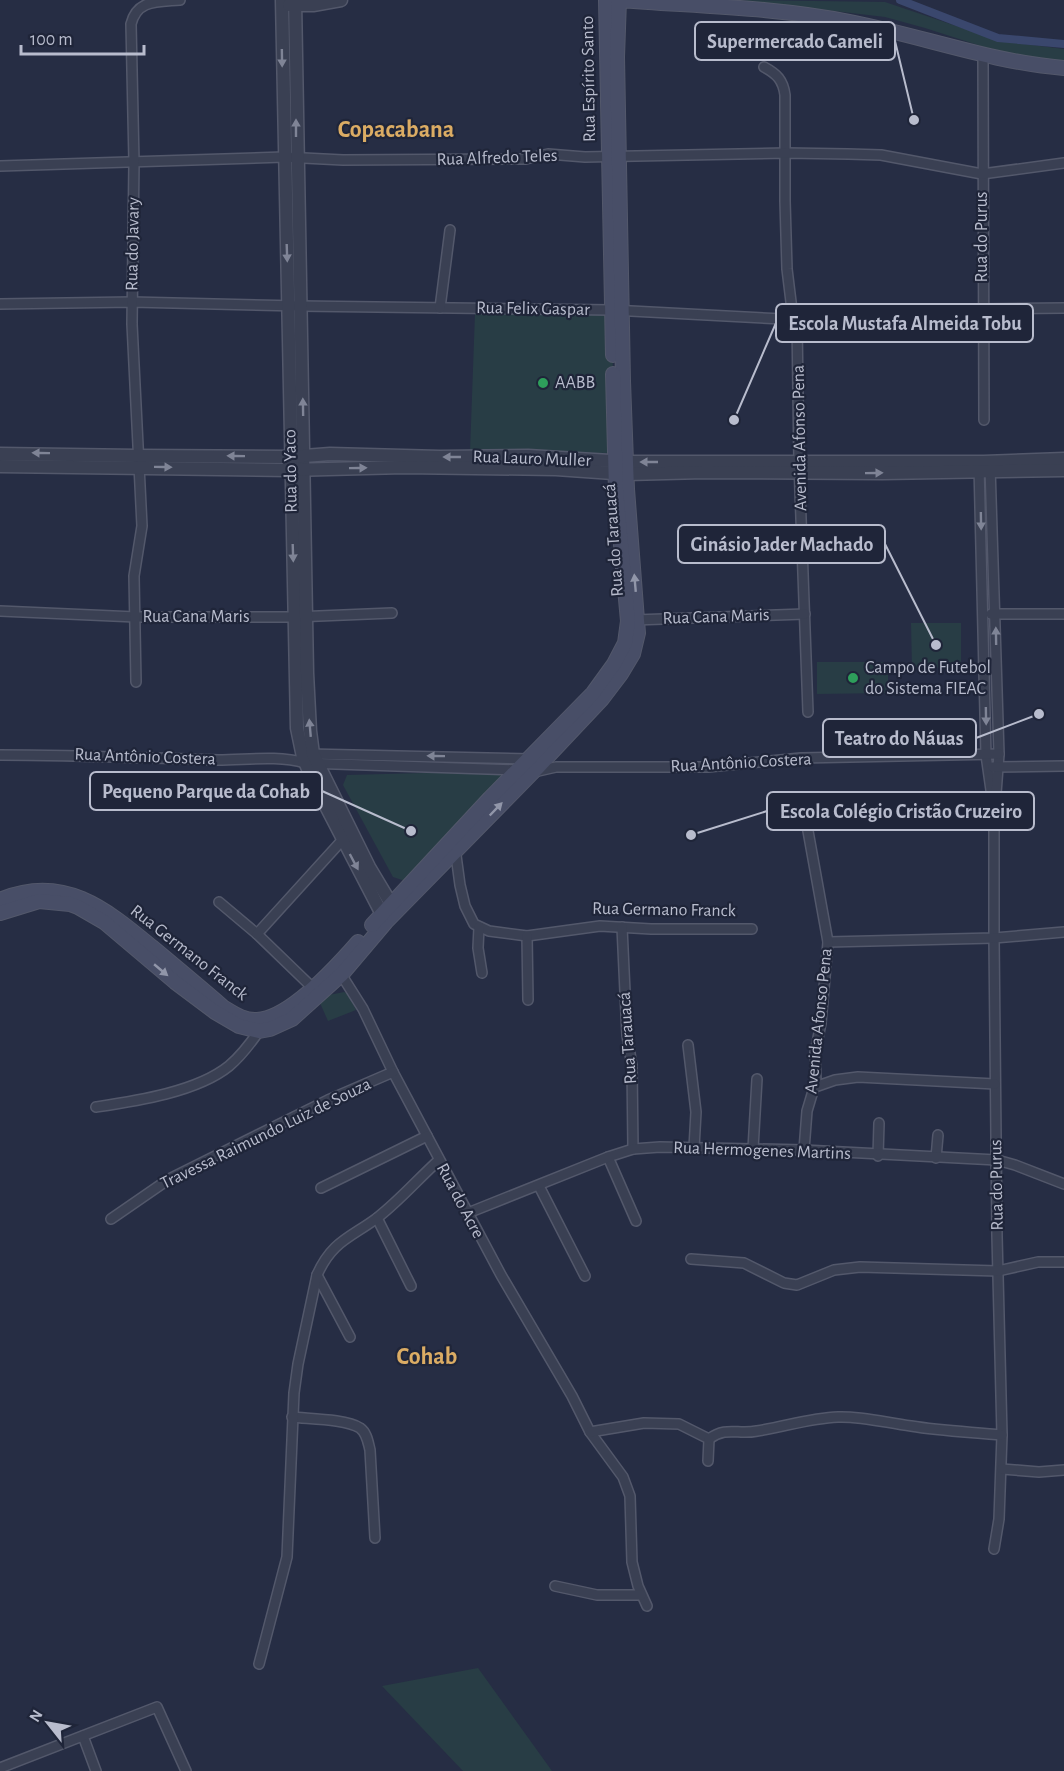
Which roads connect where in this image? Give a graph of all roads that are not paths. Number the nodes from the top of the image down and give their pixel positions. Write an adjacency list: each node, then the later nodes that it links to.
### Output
1 (180, 0): 13 (street, Rua do Javary)
2 (341, 0): 6 (street)
3 (606, 0): 11 (main road, Rua Espírito Santo)
4 (619, 0): 7 (main road); 11 (main road, Rua Espírito Santo)
5 (279, 1): 6 (street); 12 (street, Rua do Yaco, one-way to 12)
6 (295, 3): 12 (street, Rua do Yaco, one-way to 6)
7 (983, 55): 9 (main road); 16 (street, Rua do Purus)
8 (764, 67): 10 (street, Avenida Afonso Pena)
9 (1064, 68)
10 (786, 153): 11 (street, Rua Alfredo Teles); 16 (street, Rua Alfredo Teles); 25 (street, Avenida Afonso Pena)
11 (614, 157): 12 (street, Rua Alfredo Teles); 24 (main road, Rua do Tarauacá)
12 (290, 158): 13 (street, Rua Alfredo Teles); 20 (street, Rua do Yaco)
13 (134, 162): 15 (street, Rua Alfredo Teles); 18 (street, Rua do Javary)
14 (1064, 164): 16 (street, Rua Alfredo Teles)
15 (0, 166)
16 (982, 174): 23 (street, Rua do Purus)
17 (450, 230): 21 (street)
18 (132, 302): 19 (street, Rua Felix Gaspar); 20 (street, Rua Felix Gaspar); 31 (street, Rua do Javary)
19 (0, 304)
20 (294, 306): 21 (street, Rua Felix Gaspar); 28 (street, Rua do Yaco, one-way to 20); 29 (street, Rua do Yaco)
21 (440, 308): 24 (street, Rua Felix Gaspar)
22 (1064, 308): 23 (street, Rua Felix Gaspar)
23 (982, 309): 25 (street, Rua Felix Gaspar); 26 (street, Rua do Purus)
24 (617, 310): 25 (street, Rua Felix Gaspar); 34 (main road, Rua do Tarauacá)
25 (798, 322): 35 (street, Avenida Afonso Pena)
26 (984, 420)
27 (0, 454): 31 (street, Rua Lauro Muller, one-way to 27)
28 (304, 456): 29 (street, Rua Lauro Muller); 34 (street, Rua Lauro Muller, one-way to 28); 37 (street, Rua do Yaco)
29 (291, 457): 31 (street, Rua Lauro Muller, one-way to 31); 36 (street, Rua do Yaco)
30 (1064, 459): 33 (street, Rua Lauro Muller)
31 (138, 462): 32 (street, Rua Lauro Muller); 36 (street, Rua Lauro Muller, one-way to 36); 45 (street, Rua do Javary)
32 (0, 466)
33 (985, 467): 35 (street, Rua Lauro Muller); 38 (street, Rua Lauro Muller); 42 (street, Rua do Purus, one-way to 42); 43 (street, Rua do Purus)
34 (621, 468): 35 (street, Rua Lauro Muller); 37 (street, Rua Lauro Muller, one-way to 34); 47 (main road, Rua do Tarauacá)
35 (799, 468): 41 (street, Avenida Afonso Pena)
36 (290, 470): 37 (street, Rua Lauro Muller); 46 (street, Rua do Yaco, one-way to 46)
37 (304, 470): 46 (street, Rua do Yaco)
38 (1064, 471)
39 (0, 611): 45 (street, Rua Cana Maris)
40 (392, 614): 46 (street, Rua Cana Maris)
41 (805, 614): 47 (street, Rua Cana Maris); 49 (street, Avenida Afonso Pena)
42 (984, 614): 43 (street); 53 (street, Rua do Purus, one-way to 53)
43 (995, 614): 44 (street); 51 (street, Rua do Purus, one-way to 43)
44 (1064, 614)
45 (136, 617): 46 (street, Rua Cana Maris); 48 (street, Rua do Javary)
46 (300, 617): 55 (street, Rua do Yaco)
47 (633, 620): 56 (main road, Rua do Tarauacá)
48 (136, 682)
49 (808, 712)
50 (0, 754): 55 (street, Rua Antônio Costera)
51 (999, 754): 53 (street, Rua Antônio Costera); 59 (street, Rua do Purus)
52 (387, 755): 54 (street, Rua Antônio Costera, one-way to 52); 55 (street, Rua Antônio Costera); 58 (street)
53 (986, 755): 56 (street, Rua Antônio Costera); 59 (street, Rua do Purus)
54 (477, 757): 56 (street, Rua Antônio Costera); 60 (street)
55 (306, 759): 58 (street, Rua Antônio Costera); 63 (street, Rua do Yaco)
56 (540, 765): 61 (main road, Rua do Tarauacá); 65 (main road, Rua do Tarauacá, one-way to 56)
57 (1064, 766): 59 (street)
58 (387, 767): 60 (street, Rua Antônio Costera)
59 (993, 767): 76 (street, Rua do Purus)
60 (477, 769): 61 (street, Rua Antônio Costera)
61 (518, 770): 64 (main road, Rua do Tarauacá)
62 (806, 820): 77 (street, Avenida Afonso Pena)
63 (347, 836): 69 (street, Rua do Yaco); 74 (street)
64 (453, 837): 65 (street); 69 (main road, Rua Germano Franck)
65 (456, 851): 69 (main road, Rua Germano Franck); 70 (street)
66 (0, 900): 78 (main road, Rua Germano Franck)
67 (219, 902): 74 (street)
68 (0, 913): 78 (main road, Rua Germano Franck)
69 (388, 913): 79 (main road, Rua Germano Franck)
70 (479, 927): 75 (street, Rua Germano Franck); 80 (street)
71 (622, 927): 72 (street, Rua Germano Franck); 75 (street, Rua Germano Franck); 94 (street, Rua Tarauacá)
72 (752, 929)
73 (1064, 932): 76 (street)
74 (257, 934): 81 (street)
75 (527, 936): 82 (street)
76 (994, 938): 77 (street); 87 (street, Rua do Purus)
77 (828, 942): 88 (street, Avenida Afonso Pena)
78 (140, 944): 81 (main road, Rua Germano Franck); 83 (main road, Rua Germano Franck, one-way to 83)
79 (339, 971): 81 (main road, Rua Germano Franck); 85 (street, Rua do Acre)
80 (482, 973)
81 (317, 991): 83 (main road, Rua Germano Franck)
82 (528, 1000)
83 (259, 1031): 89 (street)
84 (688, 1045): 93 (street)
85 (393, 1072): 92 (street, Rua do Acre); 107 (street, Travessa Raimundo Luiz de Souza)
86 (757, 1079): 95 (street)
87 (995, 1084): 88 (street); 101 (street, Rua do Purus)
88 (816, 1087): 96 (street, Avenida Afonso Pena)
89 (96, 1107)
90 (879, 1123): 98 (street)
91 (938, 1135): 99 (street)
92 (427, 1136): 100 (street, Rua do Acre); 104 (street)
93 (694, 1148): 94 (street, Rua Hermogenes Martins); 95 (street, Rua Hermogenes Martins)
94 (633, 1149): 97 (street, Rua Hermogenes Martins)
95 (753, 1149): 96 (street, Rua Hermogenes Martins)
96 (804, 1150): 98 (street, Rua Hermogenes Martins)
97 (608, 1156): 103 (street, Rua Hermogenes Martins); 108 (street)
98 (878, 1156): 99 (street, Rua Hermogenes Martins)
99 (936, 1158): 101 (street, Rua Hermogenes Martins)
100 (439, 1160): 105 (street, Rua do Acre); 106 (street)
101 (997, 1160): 102 (street, Rua Hermogenes Martins); 111 (street, Rua do Purus)
102 (1064, 1184)
103 (539, 1186): 105 (street, Rua Hermogenes Martins); 113 (street)
104 (321, 1188)
105 (468, 1213): 117 (street, Rua do Acre)
106 (377, 1218): 112 (street); 114 (street)
107 (111, 1219)
108 (636, 1221)
109 (691, 1259): 111 (street)
110 (1064, 1262): 111 (street)
111 (998, 1271): 118 (street, Rua do Purus)
112 (317, 1275): 115 (street); 116 (street)
113 (585, 1276)
114 (411, 1286)
115 (350, 1337)
116 (292, 1417): 123 (street); 128 (street)
117 (590, 1432): 119 (street); 126 (street, Rua do Acre)
118 (1002, 1435): 119 (street); 121 (street, Rua do Purus)
119 (709, 1439): 120 (street)
120 (708, 1461)
121 (1002, 1469): 122 (street); 124 (street, Rua do Purus)
122 (1064, 1470)
123 (375, 1538)
124 (994, 1549)
125 (555, 1586): 126 (street)
126 (641, 1595): 127 (street, Rua do Acre)
127 (647, 1606)
128 (259, 1665)
129 (83, 1736): 130 (street); 131 (street); 132 (street)
130 (4, 1768)
131 (96, 1771)
132 (186, 1771)

